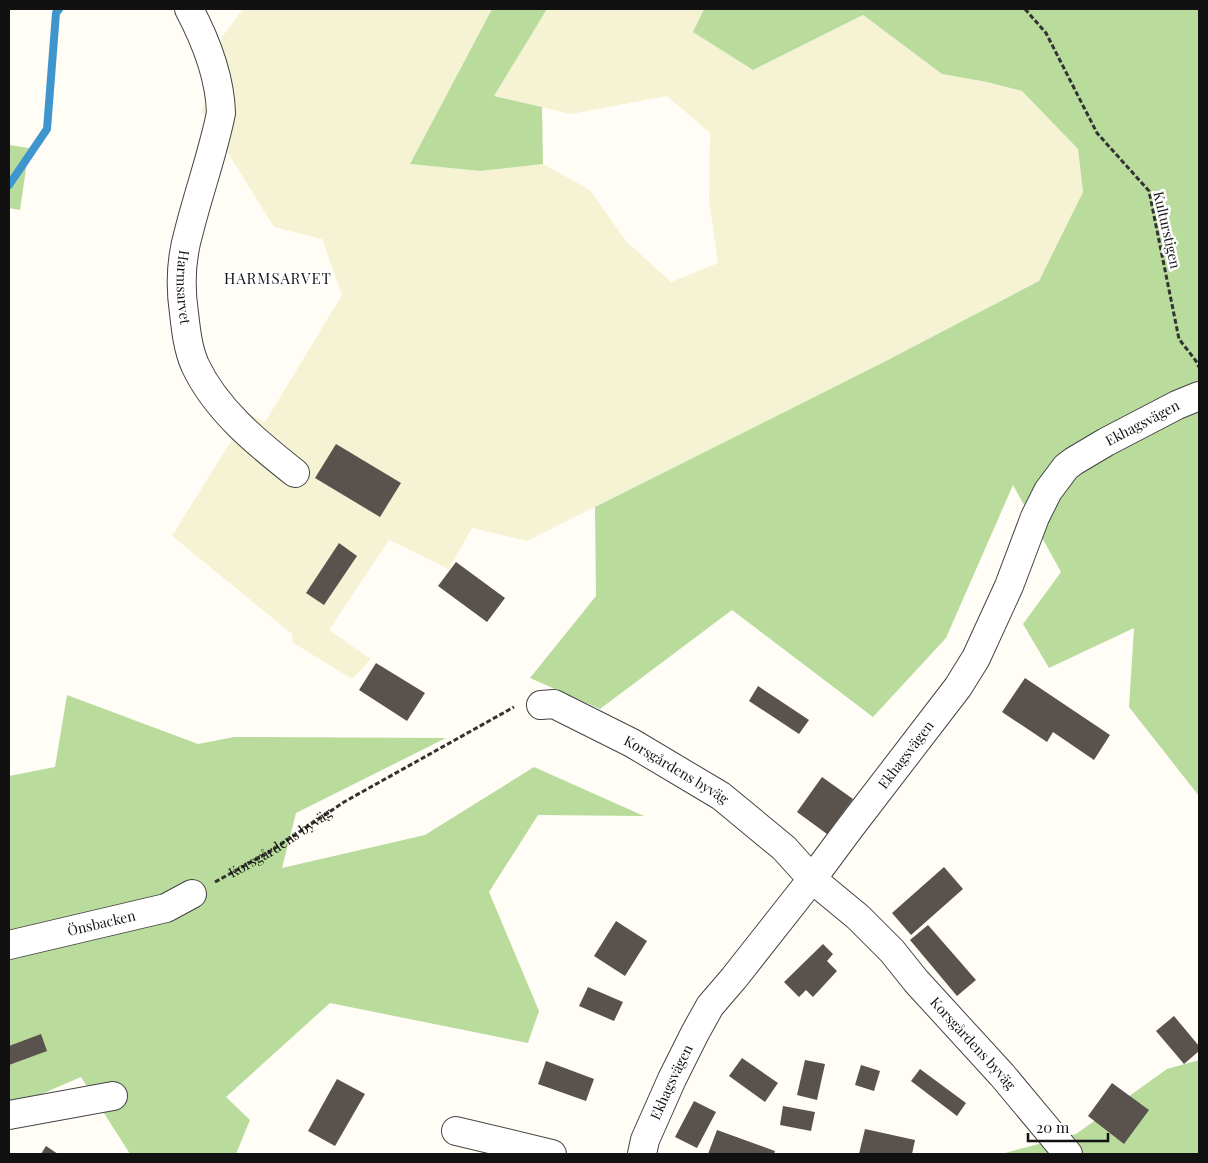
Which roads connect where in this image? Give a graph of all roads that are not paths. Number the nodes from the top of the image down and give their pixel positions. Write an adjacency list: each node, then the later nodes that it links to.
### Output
1 (189, 9): 3 (street, Harmsarvet)
2 (1199, 396): 5 (street, Ekhagsvägen)
3 (294, 473)
4 (541, 705): 5 (street, Korsgårdens byväg)
5 (812, 879): 12 (street, Ekhagsvägen); 13 (street, Korsgårdens byväg)
6 (192, 894): 7 (street, Önsbacken)
7 (9, 945)
8 (113, 1096): 9 (street)
9 (9, 1114)
10 (456, 1131): 11 (street)
11 (552, 1154)
12 (642, 1154)
13 (1068, 1154)

